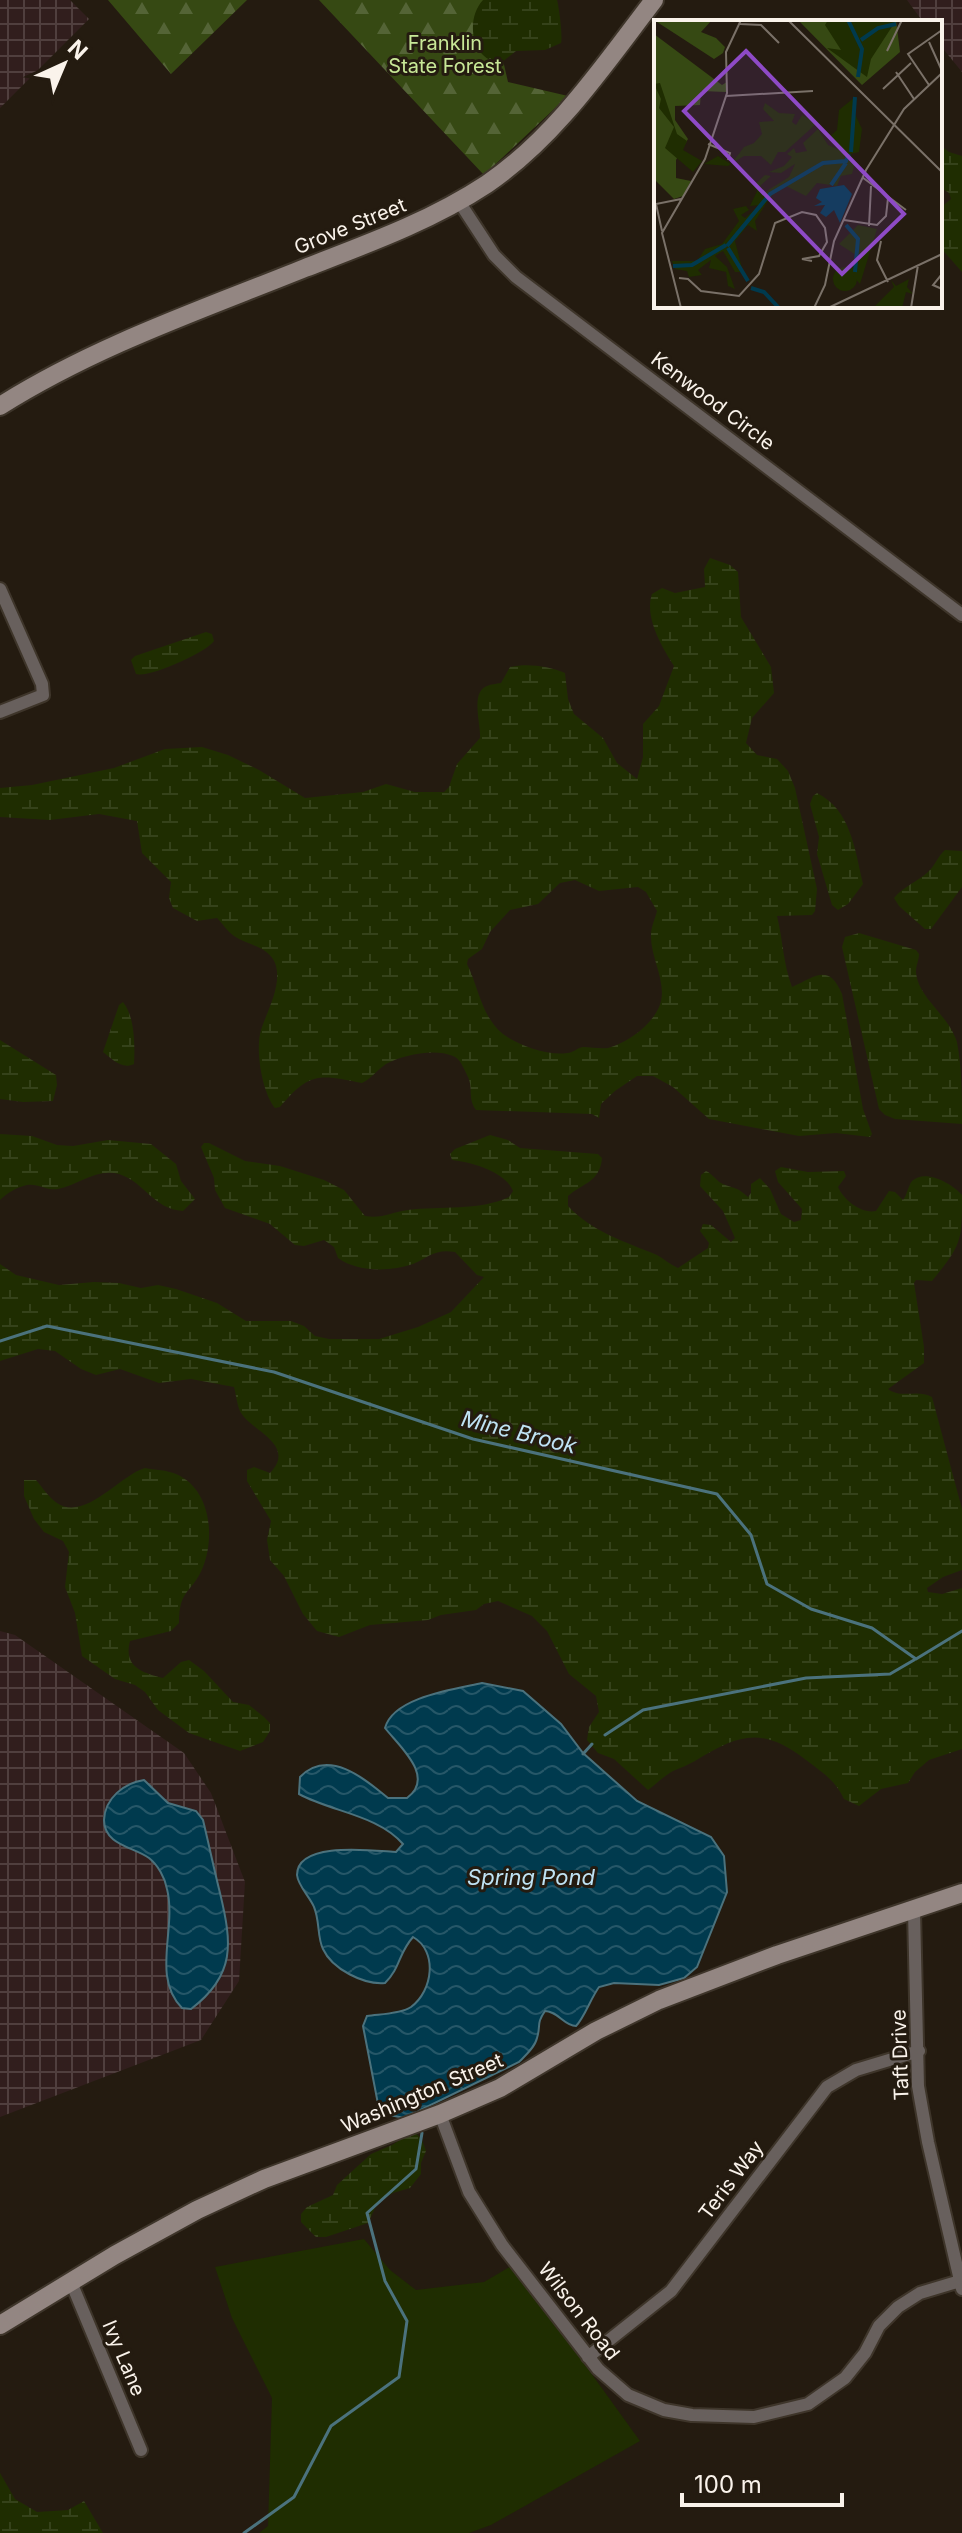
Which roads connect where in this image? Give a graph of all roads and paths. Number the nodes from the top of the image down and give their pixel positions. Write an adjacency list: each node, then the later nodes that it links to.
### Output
1 (654, 0): 2 (main road, Grove Street)
2 (458, 200): 3 (main road, Grove Street); 5 (street, Kenwood Circle)
3 (0, 406)
4 (0, 589): 6 (street)
5 (962, 615)
6 (0, 712)
7 (962, 1893): 8 (main road, Washington Street)
8 (914, 1911): 9 (street, Taft Drive); 10 (main road, Washington Street)
9 (919, 2051): 12 (street, Taft Drive); 14 (street, Teris Way)
10 (440, 2114): 11 (main road, Washington Street); 14 (street, Wilson Road)
11 (71, 2282): 13 (main road, Washington Street); 15 (street, Ivy Lane)
12 (961, 2285): 14 (street, Wilson Road)
13 (0, 2325)
14 (588, 2357)
15 (141, 2450)

